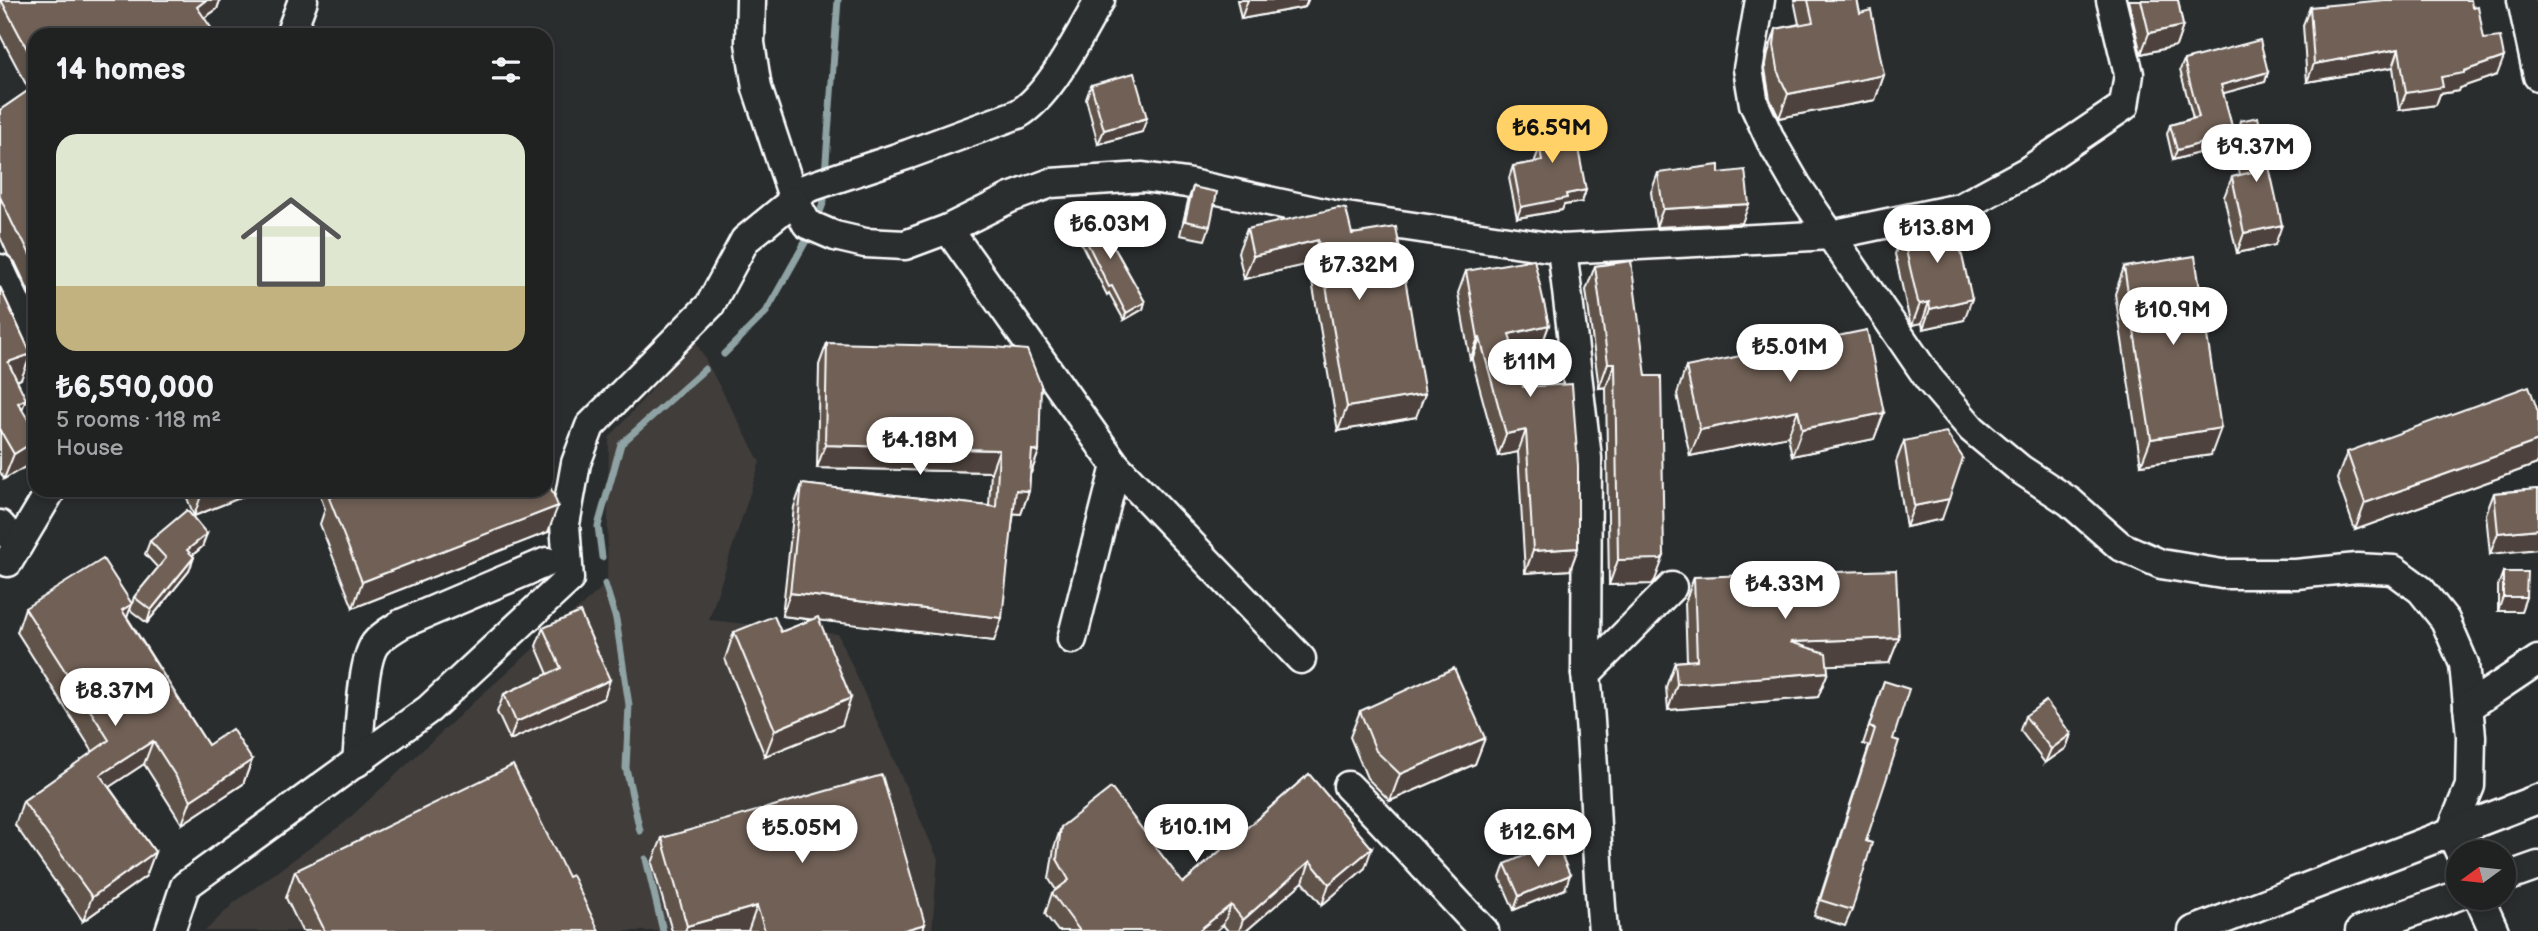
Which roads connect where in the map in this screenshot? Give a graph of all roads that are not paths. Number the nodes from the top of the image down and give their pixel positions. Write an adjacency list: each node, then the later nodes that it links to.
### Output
1 (303, 0): 7 (street)
2 (751, 0): 9 (street)
3 (1100, 0): 9 (street)
4 (1760, 0): 11 (street)
5 (2111, 0): 11 (street)
6 (2522, 0): 8 (street)
7 (293, 28)
8 (2538, 76)
9 (794, 200): 10 (street); 25 (street)
10 (948, 229): 12 (street); 15 (street)
11 (1831, 236): 12 (street); 24 (street)
12 (1562, 249): 23 (street)
13 (0, 269): 14 (street)
14 (28, 329)
15 (1116, 466): 20 (street); 21 (street)
16 (46, 497): 17 (street)
17 (5, 556)
18 (548, 562): 25 (street)
19 (1672, 587): 23 (street)
20 (1072, 639)
21 (1301, 659)
22 (2538, 660): 24 (street)
23 (1586, 674): 37 (street)
24 (2468, 707): 28 (street)
25 (357, 762): 35 (street)
26 (1349, 786): 36 (street)
27 (2538, 799): 29 (street)
28 (2456, 840)
29 (2460, 840)
30 (2446, 845): 38 (street)
31 (2538, 866): 32 (street)
32 (2516, 874)
33 (2446, 900): 39 (street)
34 (2484, 910): 40 (street)
35 (170, 931)
36 (1484, 931)
37 (1603, 931)
38 (2193, 931)
39 (2360, 931)
40 (2494, 931)

